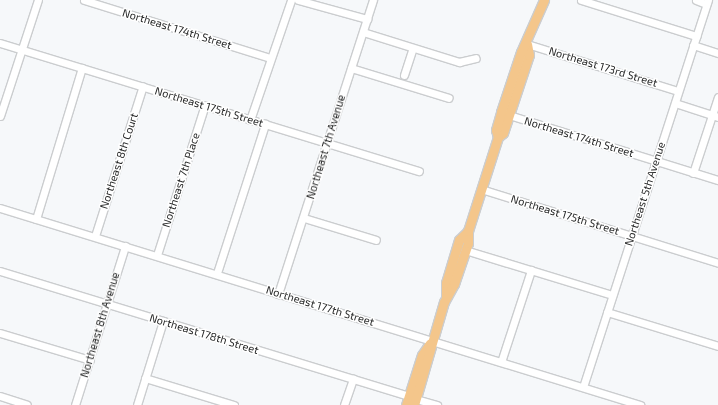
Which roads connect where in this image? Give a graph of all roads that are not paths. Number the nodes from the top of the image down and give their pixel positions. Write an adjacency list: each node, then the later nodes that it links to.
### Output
1 (38, 0): 17 (street)
2 (84, 0): 19 (street, Northeast 174th Street)
3 (291, 0): 19 (street)
4 (298, 0): 10 (street)
5 (373, 0): 10 (street, Northeast 7th Avenue)
6 (581, 0): 12 (street)
7 (696, 0): 9 (street)
8 (541, 2): 14 (main road)
9 (707, 2): 12 (street, Northeast 5th Avenue)
10 (367, 19): 11 (street, Northeast 7th Avenue)
11 (363, 32): 16 (street); 22 (street, Northeast 7th Avenue)
12 (696, 36): 15 (street, Northeast 5th Avenue)
13 (0, 43): 17 (street, Northeast 175th Street)
14 (527, 44): 25 (street, Northeast 173rd Street); 30 (main road); 35 (main road)
15 (693, 45): 18 (street); 25 (street, Northeast 5th Avenue)
16 (413, 48): 20 (street); 23 (street)
17 (22, 50): 21 (street, Northeast 175th Street); 31 (street)
18 (718, 53)
19 (270, 58): 33 (street)
20 (476, 58)
21 (82, 68): 24 (street, Northeast 175th Street); 44 (street)
22 (351, 68): 27 (street); 36 (street, Northeast 7th Avenue)
23 (404, 75)
24 (143, 86): 29 (street, Northeast 175th Street); 46 (street, Northeast 8th Court)
25 (678, 91): 28 (street, Northeast 5th Avenue)
26 (718, 97): 32 (street)
27 (449, 98)
28 (675, 103): 32 (street); 37 (street, Northeast 5th Avenue)
29 (205, 105): 33 (street, Northeast 175th Street); 51 (street, Northeast 7th Place)
30 (509, 114): 35 (main road); 37 (street, Northeast 174th Street)
31 (0, 116)
32 (715, 116): 39 (street)
33 (250, 120): 34 (street, Northeast 175th Street)
34 (265, 124): 36 (street, Northeast 175th Street); 55 (street)
35 (498, 137): 41 (main road)
36 (327, 143): 38 (street, Northeast 175th Street); 43 (street, Northeast 7th Avenue)
37 (656, 161): 39 (street, Northeast 174th Street); 47 (street, Northeast 5th Avenue)
38 (419, 171)
39 (693, 173): 40 (street, Northeast 174th Street)
40 (718, 180)
41 (481, 190): 45 (main road); 47 (street, Northeast 175th Street)
42 (0, 208): 44 (street, Northeast 177th Street)
43 (304, 218): 48 (street); 56 (street, Northeast 7th Avenue)
44 (36, 219): 46 (street, Northeast 177th Street)
45 (468, 231): 50 (main road); 58 (main road)
46 (95, 236): 49 (street, Northeast 177th Street)
47 (631, 236): 52 (street, Northeast 175th Street); 57 (street, Northeast 5th Avenue)
48 (376, 240)
49 (125, 246): 51 (street, Northeast 177th Street); 59 (street, Northeast 8th Avenue)
50 (465, 250): 53 (street); 58 (main road)
51 (157, 255): 55 (street, Northeast 177th Street)
52 (718, 263)
53 (531, 270): 57 (street); 66 (street)
54 (0, 271): 59 (street, Northeast 178th Street)
55 (217, 273): 56 (street, Northeast 177th Street)
56 (278, 294): 63 (street, Northeast 177th Street)
57 (612, 295): 60 (street, Northeast 5th Avenue)
58 (446, 296): 63 (main road)
59 (106, 303): 61 (street, Northeast 178th Street); 65 (street, Northeast 8th Avenue)
60 (607, 312): 64 (street); 69 (street, Northeast 5th Avenue)
61 (163, 321): 67 (street); 68 (street, Northeast 178th Street)
62 (0, 333): 65 (street)
63 (431, 340): 66 (street, Northeast 177th Street); 71 (main road)
64 (718, 346)
65 (90, 360): 73 (street, Northeast 8th Avenue)
66 (501, 362): 69 (street, Northeast 177th Street)
67 (145, 378): 74 (street); 75 (street)
68 (353, 379): 71 (street, Northeast 178th Street); 76 (street)
69 (583, 387): 78 (street, Northeast 177th Street)
70 (0, 396): 72 (street)
71 (411, 401): 77 (street, Northeast 178th Street)
72 (27, 405)
73 (75, 405)
74 (137, 405)
75 (234, 405)
76 (344, 405)
77 (437, 405)
78 (640, 405)

